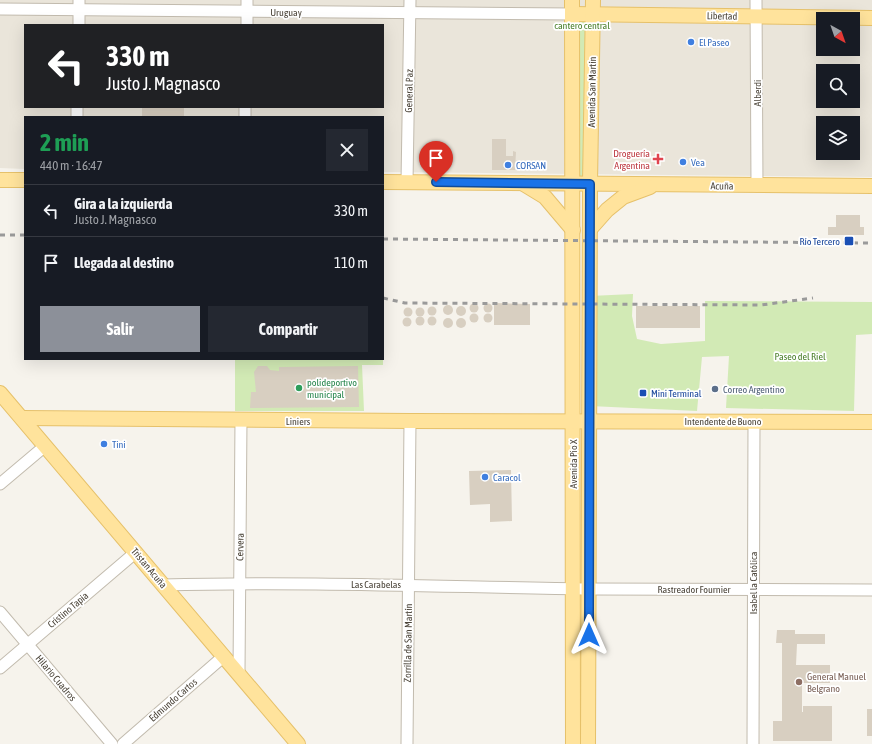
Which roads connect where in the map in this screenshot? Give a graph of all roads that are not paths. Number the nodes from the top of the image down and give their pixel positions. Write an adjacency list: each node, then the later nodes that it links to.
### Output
1 (247, 0): 8 (street)
2 (410, 0): 9 (street, General Paz)
3 (756, 0): 10 (street, Alberdi)
4 (79, 4): 7 (street, Uruguay); 8 (street, Uruguay); 12 (street)
5 (572, 7): 6 (main road, Libertad); 9 (street, Uruguay); 19 (main road, Avenida San Martín)
6 (593, 7): 10 (main road, Libertad); 20 (main road, Avenida San Martín)
7 (0, 9)
8 (247, 12): 9 (street, Uruguay); 13 (street)
9 (410, 13): 17 (street, General Paz)
10 (756, 17): 11 (main road, Libertad); 22 (street, Alberdi)
11 (872, 18)
12 (79, 24)
13 (247, 24)
14 (0, 180): 15 (main road)
15 (24, 180)
16 (384, 182): 17 (main road, Acuña)
17 (407, 182): 18 (main road, Acuña)
18 (522, 183): 19 (main road, Acuña); 25 (main road)
19 (572, 183): 20 (main road, Acuña); 25 (main road, Avenida Pio X)
20 (590, 184): 21 (main road, Acuña); 24 (main road, Avenida Pio X)
21 (656, 185): 22 (main road, Acuña); 24 (main road)
22 (757, 186): 23 (main road, Acuña)
23 (872, 186)
24 (591, 228): 31 (main road, Avenida Pio X)
25 (573, 230): 30 (main road, Avenida Pio X)
26 (0, 393): 27 (main road, Tristan Acuña)
27 (22, 418): 28 (main road, Liniers); 34 (main road, Tristan Acuña)
28 (242, 420): 29 (main road, Liniers); 37 (street, Cervera)
29 (410, 421): 30 (main road, Liniers); 38 (street, Zorrilla de San Martín)
30 (573, 421): 31 (main road, Intendente de Buono); 40 (main road, Avenida Pio X)
31 (590, 421): 32 (main road, Intendente de Buono); 41 (main road, Avenida Pio X)
32 (754, 422): 33 (main road, Intendente de Buono); 42 (street, Isabel la Católica)
33 (872, 422)
34 (45, 446): 35 (street); 36 (main road, Tristan Acuña)
35 (0, 484)
36 (136, 552): 39 (main road, Tristan Acuña); 45 (street, Cristino Tapia)
37 (239, 583): 38 (street, Las Carabelas); 39 (street, Las Carabelas); 48 (street, Cervera)
38 (409, 584): 40 (street, Las Carabelas); 52 (street, Zorrilla de San Martín)
39 (163, 585): 46 (main road, Tristan Acuña)
40 (573, 588): 41 (street, Las Carabelas); 53 (main road, Avenida Pio X)
41 (589, 589): 42 (street, Rastreador Fournier); 54 (main road, Avenida Pio X)
42 (753, 589): 43 (street, Rastreador Fournier); 55 (street, Isabel la Católica)
43 (872, 590)
44 (0, 612): 45 (street, Hilario Cuadros)
45 (28, 644): 47 (street, Cristino Tapia); 49 (street, Hilario Cuadros)
46 (224, 656): 48 (main road, Tristan Acuña); 50 (street, Edmundo Cartos)
47 (0, 668)
48 (239, 673): 51 (main road, Tristan Acuña)
49 (112, 744)
50 (123, 744)
51 (298, 744)
52 (407, 744)
53 (573, 744)
54 (588, 744)
55 (753, 744)

